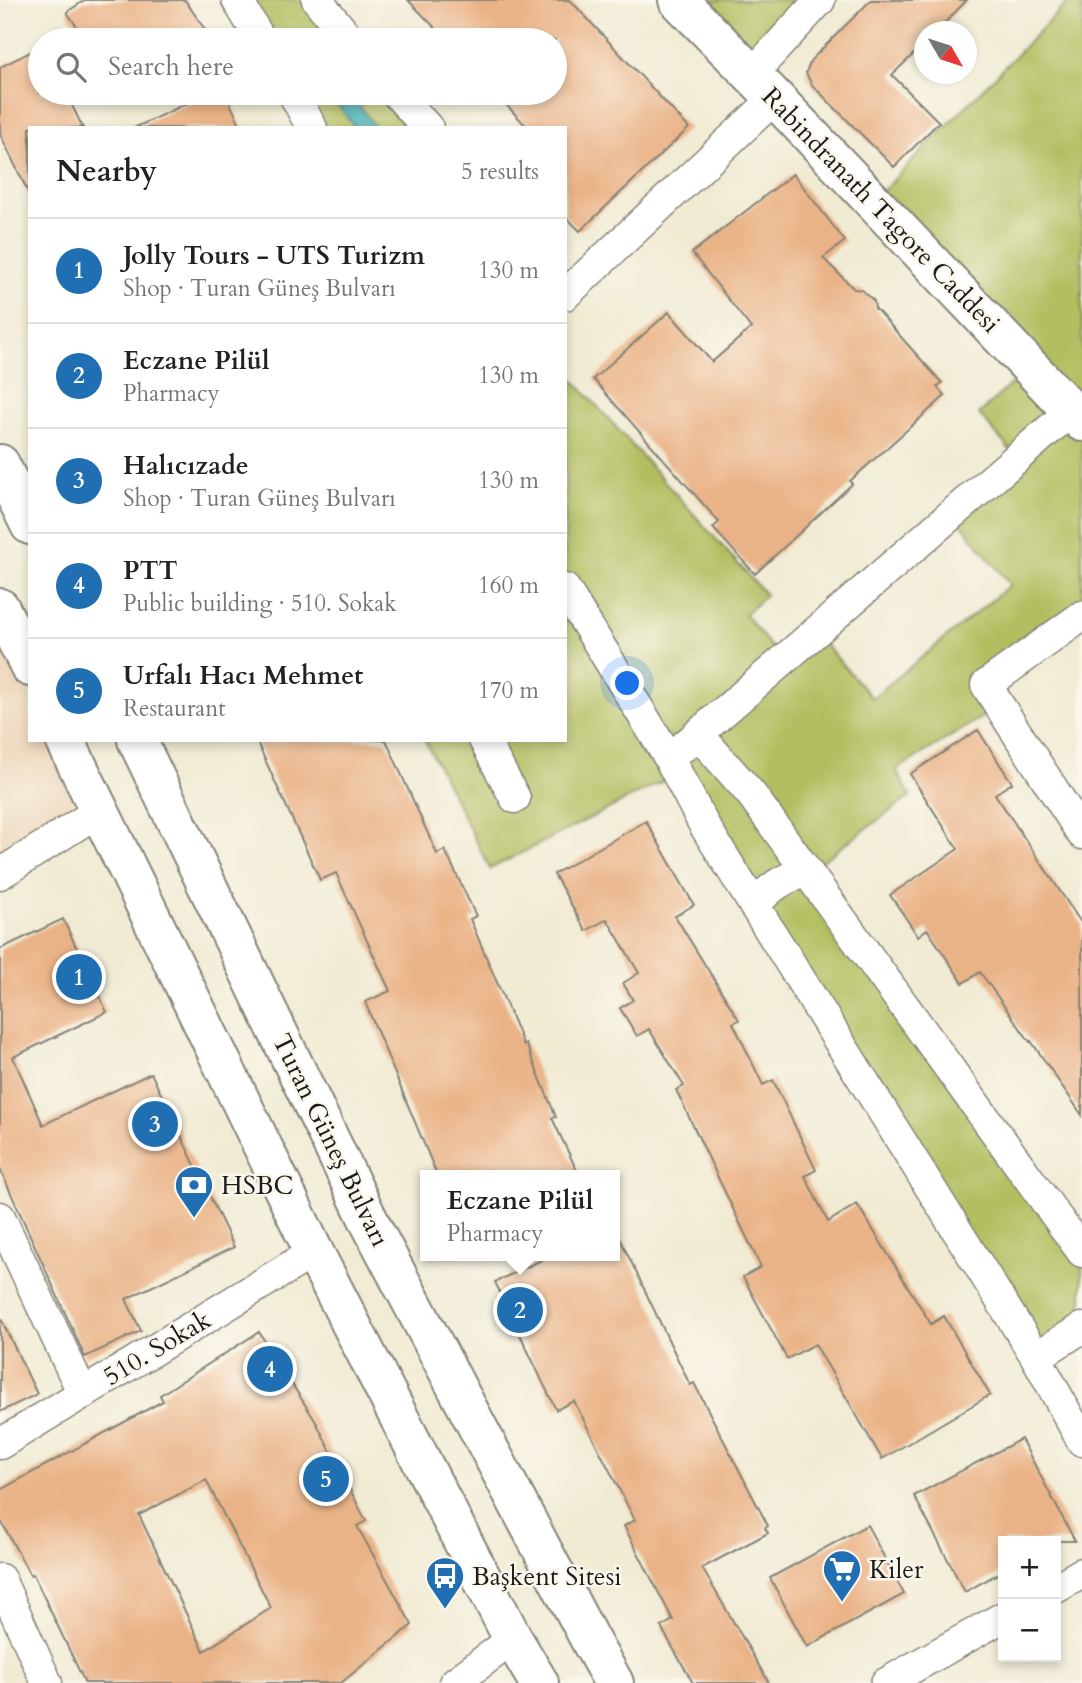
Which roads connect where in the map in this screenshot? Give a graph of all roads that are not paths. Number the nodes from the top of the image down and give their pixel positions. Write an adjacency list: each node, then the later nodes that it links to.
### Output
1 (237, 0): 5 (street)
2 (317, 0): 6 (street)
3 (678, 0): 7 (main road, Rabindranath Tagore Caddesi)
4 (820, 0): 7 (street)
5 (254, 28)
6 (340, 28)
7 (764, 86): 12 (street); 13 (main road, Rabindranath Tagore Caddesi)
8 (300, 105): 10 (street)
9 (407, 105): 11 (street)
10 (311, 126)
11 (426, 126)
12 (568, 287)
13 (1077, 416): 20 (street)
14 (0, 464): 15 (main road)
15 (28, 521)
16 (567, 592): 24 (street)
17 (0, 608): 19 (main road)
18 (1082, 616): 27 (street)
19 (28, 663)
20 (698, 734): 24 (street); 28 (street)
21 (66, 742): 26 (main road)
22 (138, 742): 47 (main road, Turan Güneş Bulvarı)
23 (485, 742): 25 (street)
24 (669, 758): 30 (street)
25 (515, 798)
26 (99, 811): 29 (street); 32 (main road)
27 (1082, 834)
28 (807, 872): 30 (street); 33 (street)
29 (0, 874)
30 (754, 906): 35 (street)
31 (0, 1217): 36 (street)
32 (314, 1252): 36 (street, 510. Sokak); 43 (main road)
33 (1082, 1252)
34 (1082, 1328): 35 (street)
35 (1036, 1357): 37 (street)
36 (83, 1394): 38 (street, 510. Sokak)
37 (1082, 1441)
38 (0, 1444)
39 (1082, 1573): 41 (street)
40 (0, 1579): 44 (street)
41 (1061, 1585)
42 (998, 1620): 48 (street)
43 (513, 1639): 45 (street); 46 (main road)
44 (47, 1683)
45 (454, 1683)
46 (539, 1683)
47 (614, 1683)
48 (886, 1683)

